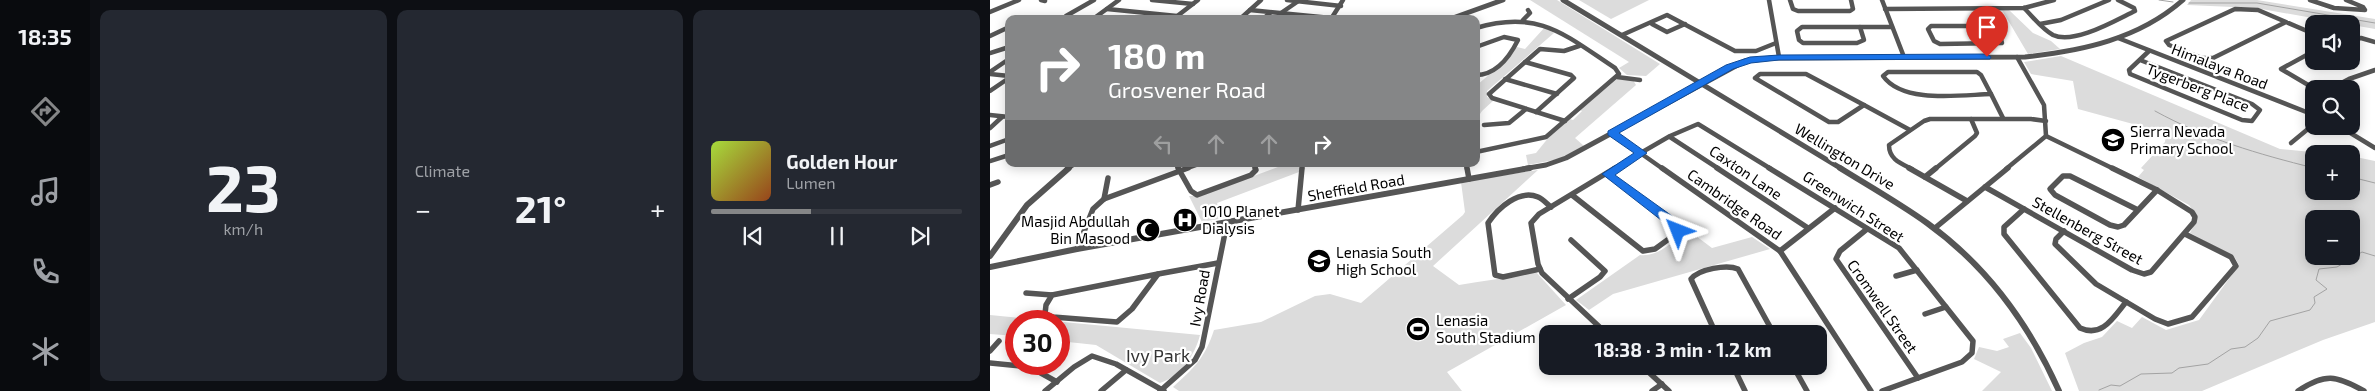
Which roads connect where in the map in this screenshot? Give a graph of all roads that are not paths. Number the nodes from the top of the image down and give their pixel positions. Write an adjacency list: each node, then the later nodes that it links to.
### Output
1 (1019, 0): 31 (street)
2 (1094, 0): 34 (street)
3 (1120, 0): 26 (street)
4 (1152, 0): 23 (street)
5 (1198, 0): 23 (street)
6 (1261, 0): 29 (street)
7 (1286, 0): 22 (street)
8 (1343, 0): 24 (street)
9 (1503, 0): 42 (street)
10 (1563, 0): 55 (street, Wellington Drive)
11 (1769, 0): 59 (street)
12 (1790, 0): 13 (street)
13 (1851, 0)
14 (1882, 0): 27 (street)
15 (2054, 0): 25 (street)
16 (2109, 0): 47 (street)
17 (2118, 0): 47 (street)
18 (2183, 0): 56 (street, Sheffield Road)
19 (2310, 0): 20 (street)
20 (2346, 0)
21 (1305, 1): 22 (street); 24 (street)
22 (1297, 2): 33 (street)
23 (1193, 4): 37 (street)
24 (1341, 6): 41 (street)
25 (2024, 8): 28 (street); 47 (street)
26 (1107, 9): 35 (street); 36 (street)
27 (1885, 9): 28 (street); 51 (street)
28 (1985, 9): 49 (street)
29 (1250, 10): 32 (street); 38 (street)
30 (1528, 10): 43 (street)
31 (990, 12)
32 (1270, 12): 33 (street); 39 (street)
33 (1281, 13): 40 (street)
34 (1068, 15)
35 (1099, 15)
36 (1159, 15)
37 (1179, 15)
38 (1244, 15)
39 (1267, 15)
40 (1301, 15)
41 (1334, 15)
42 (1461, 15)
43 (1524, 20): 48 (street); 61 (street)
44 (2286, 22): 44 (street); 52 (street)
45 (1649, 24): 46 (street); 46 (street); 55 (street)
46 (1685, 24): 59 (street)
47 (2040, 24)
48 (1480, 26)
49 (1995, 26): 49 (street)
50 (1860, 27): 50 (street); 51 (street)
51 (1892, 27): 66 (street)
52 (2305, 28)
53 (1005, 29): 54 (street)
54 (990, 36)
55 (1624, 36): 81 (street, Wellington Drive)
56 (2118, 38): 63 (street, Himalaya Road); 67 (street, Sheffield Road)
57 (2360, 38): 58 (street)
58 (2375, 42)
59 (1776, 43): 68 (street)
60 (1480, 46): 74 (street)
61 (1579, 46): 71 (street); 76 (street)
62 (1005, 48): 64 (street)
63 (2149, 51): 69 (street, Tygerberg Place); 89 (street, Himalaya Road)
64 (990, 54)
65 (2305, 56): 82 (street)
66 (1904, 57): 67 (street, Sheffield Road); 68 (street, Sheffield Road)
67 (2017, 57): 94 (street)
68 (1779, 58): 81 (street, Sheffield Road)
69 (2140, 60): 69 (street, Tygerberg Place)
70 (1005, 62): 73 (street)
71 (1525, 62): 77 (street); 84 (street)
72 (2375, 70): 80 (street)
73 (990, 73): 75 (street)
74 (1480, 75)
75 (1005, 76)
76 (1617, 77): 79 (street); 95 (street)
77 (1505, 79): 84 (street); 87 (street)
78 (1005, 80): 83 (street)
79 (1640, 80)
80 (2347, 80)
81 (1701, 83): 100 (street, Sheffield Road); 137 (street, Wellington Drive)
82 (2305, 83)
83 (990, 91)
84 (1557, 94): 88 (street)
85 (1991, 94): 85 (street); 92 (street)
86 (1864, 105): 86 (street); 98 (street)
87 (1526, 109): 88 (street); 96 (street)
88 (1536, 112): 95 (street)
89 (2305, 112)
90 (990, 114): 91 (street)
91 (1002, 117): 97 (street)
92 (2004, 118): 93 (street); 94 (street)
93 (1971, 119): 98 (street); 120 (street)
94 (2046, 121): 102 (street)
95 (1565, 122): 108 (street)
96 (1484, 125)
97 (990, 128)
98 (1910, 130): 120 (street)
99 (2305, 131): 105 (street)
100 (1612, 133): 109 (street, Cambridge Road); 122 (street, Sheffield Road)
101 (2354, 135): 107 (street)
102 (2046, 136): 125 (street); 126 (street, Stellenberg Street)
103 (1670, 137): 109 (street); 131 (street, Greenwich Street); 136 (street, Caxton Lane)
104 (1005, 140): 106 (street)
105 (2291, 143)
106 (990, 146)
107 (2375, 148)
108 (1480, 151)
109 (1641, 153): 119 (street); 143 (street, Cambridge Road)
110 (1005, 156): 111 (street)
111 (990, 161)
112 (1070, 167): 144 (street)
113 (1177, 167): 118 (street)
114 (1190, 167): 118 (street)
115 (1255, 167): 118 (street)
116 (1302, 167): 133 (street)
117 (1467, 167): 122 (street)
118 (1179, 171): 128 (street)
119 (1607, 174): 127 (street); 127 (street)
120 (1925, 176): 129 (street)
121 (1108, 178): 128 (street)
122 (1469, 179): 133 (street, Sheffield Road)
123 (998, 182): 124 (street)
124 (990, 185)
125 (1986, 187): 129 (street); 132 (street, Stellenberg Street)
126 (2157, 190): 134 (street); 140 (street, Stellenberg Street)
127 (1572, 195): 130 (street)
128 (1104, 199): 142 (street)
129 (1967, 201): 137 (street)
130 (1551, 207): 149 (street); 149 (street)
131 (1835, 208): 136 (street); 138 (street, Greenwich Street)
132 (2024, 209): 139 (street, Stellenberg Street); 156 (street)
133 (1298, 210): 135 (street, Sheffield Road)
134 (2138, 210): 134 (street)
135 (1227, 223): 142 (street, Sheffield Road); 147 (street, Ivy Road)
136 (1808, 228): 143 (street)
137 (1935, 228): 182 (street, Wellington Drive)
138 (1867, 229): 150 (street, Greenwich Street); 169 (street, Cromwell Street)
139 (2064, 231): 140 (street, Stellenberg Street); 156 (street)
140 (2185, 234): 156 (street)
141 (1571, 240): 155 (street)
142 (1077, 249): 145 (street, Sheffield Road)
143 (1780, 251): 180 (street, Cambridge Road)
144 (990, 256)
145 (1035, 257): 146 (street, Sheffield Road); 148 (street, Sheffield Road)
146 (990, 263)
147 (1218, 263): 151 (street); 172 (street, Ivy Road)
148 (990, 267)
149 (1540, 269): 155 (street)
150 (1917, 270): 152 (street); 157 (street, Greenwich Street)
151 (1158, 274): 154 (street); 154 (street)
152 (1896, 276)
153 (1026, 293): 154 (street)
154 (1052, 295)
155 (1568, 298): 159 (street)
156 (2126, 302)
157 (1946, 307): 158 (street); 169 (street, Greenwich Street)
158 (1924, 314)
159 (1597, 325)
160 (1712, 325): 161 (street)
161 (1769, 325)
162 (999, 341): 163 (street)
163 (990, 351)
164 (990, 363): 170 (street)
165 (1126, 370): 170 (street); 172 (street); 175 (street)
166 (1652, 375): 171 (street)
167 (1737, 375): 178 (street)
168 (1797, 375): 179 (street)
169 (1918, 378): 181 (street, Greenwich Street)
170 (1057, 382): 174 (street)
171 (1662, 384): 176 (street); 177 (street)
172 (1162, 390)
173 (2300, 390): 183 (street)
174 (1045, 391)
175 (1101, 391)
176 (1652, 391)
177 (1669, 391)
178 (1745, 391)
179 (1807, 391)
180 (1871, 391)
181 (1882, 391)
182 (2059, 391)
183 (2364, 391)

